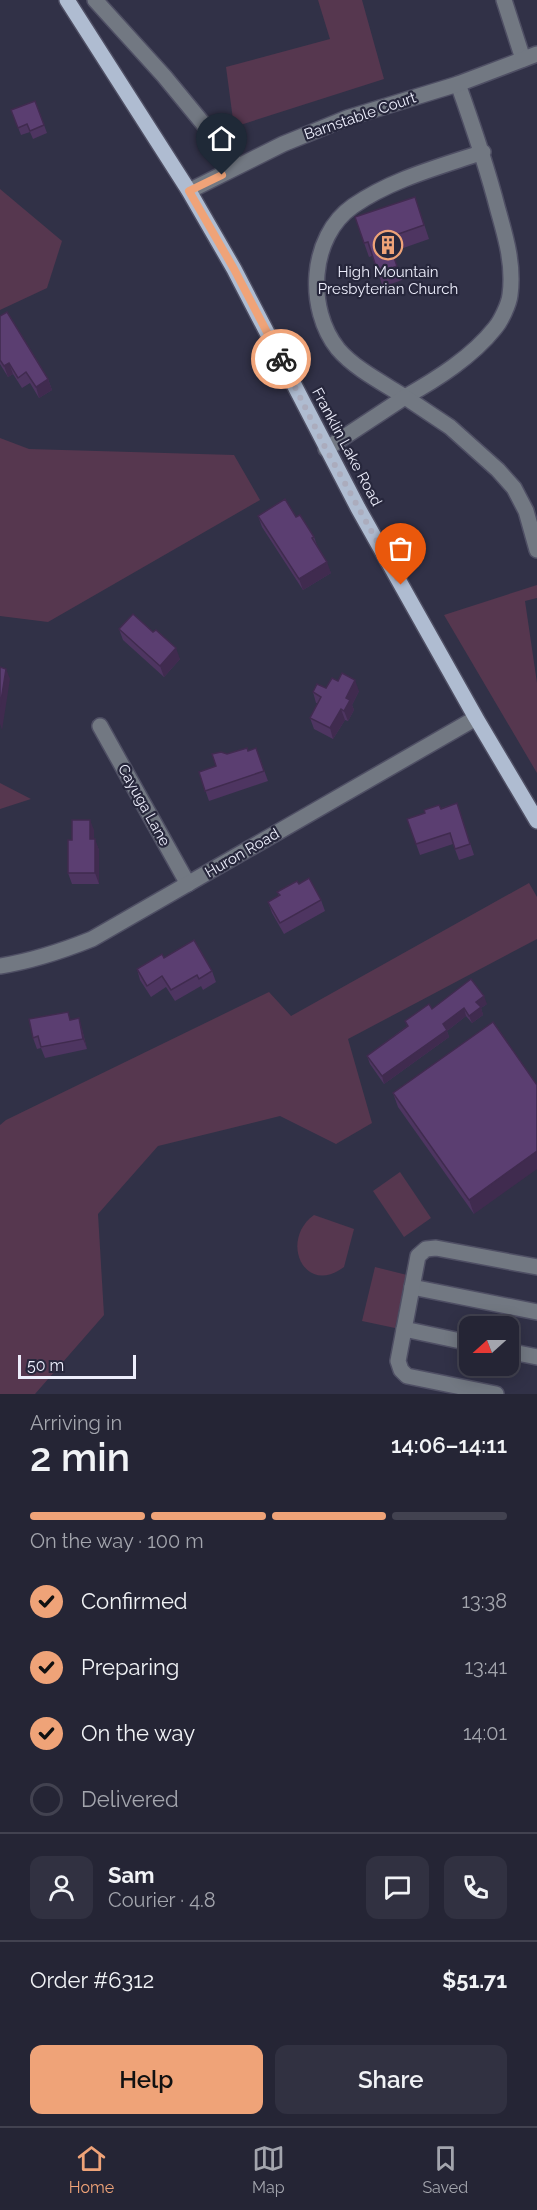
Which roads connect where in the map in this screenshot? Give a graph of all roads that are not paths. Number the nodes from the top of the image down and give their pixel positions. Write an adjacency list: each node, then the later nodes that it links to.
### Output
1 (67, 0): 8 (main road, Franklin Lake Road)
2 (95, 0): 7 (street)
3 (504, 0): 4 (street)
4 (530, 56): 5 (street, Barnstable Court)
5 (458, 84): 6 (street); 7 (street, Barnstable Court)
6 (483, 152): 9 (street); 9 (street)
7 (238, 166): 8 (street, Barnstable Court)
8 (189, 191): 10 (main road, Franklin Lake Road)
9 (405, 397): 10 (street); 11 (street)
10 (326, 449): 12 (main road, Franklin Lake Road)
11 (537, 550)
12 (476, 718): 14 (main road, Franklin Lake Road); 15 (street, Huron Road)
13 (100, 726): 15 (street, Cayuga Lane)
14 (537, 821)
15 (188, 885): 16 (street, Huron Road)
16 (0, 966)
17 (537, 1267): 18 (street)
18 (412, 1287): 19 (street); 20 (street)
19 (537, 1312)
20 (404, 1329): 21 (street); 24 (street)
21 (459, 1340)
22 (519, 1353): 23 (street)
23 (537, 1357)
24 (496, 1394)

